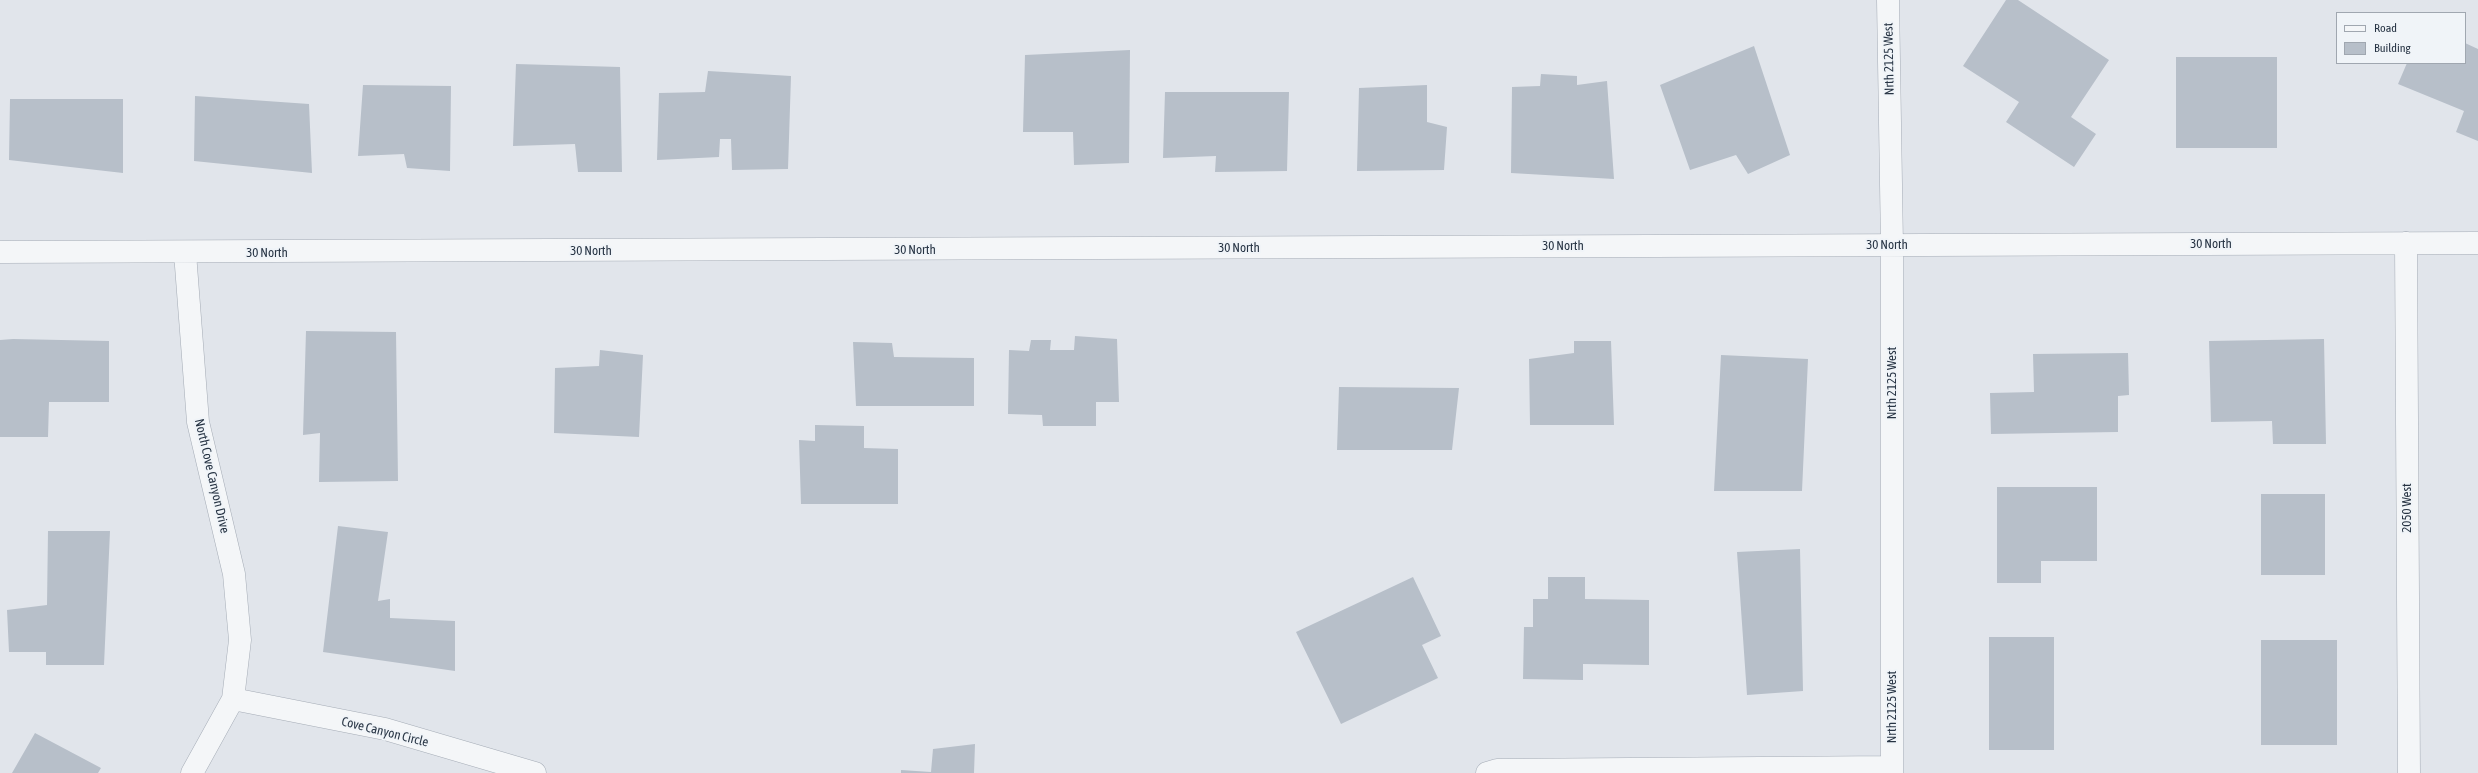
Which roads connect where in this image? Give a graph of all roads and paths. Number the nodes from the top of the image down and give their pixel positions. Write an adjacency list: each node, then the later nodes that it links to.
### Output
1 (1888, 0): 4 (street, Nrth 2125 West)
2 (2406, 243): 3 (street, 30 North); 4 (street, 30 North); 12 (street, 2050 West)
3 (2478, 243)
4 (1892, 245): 6 (street, 30 North); 8 (street, Nrth 2125 West)
5 (0, 252): 6 (street, 30 North)
6 (185, 253): 7 (street, North Cove Canyon Drive)
7 (234, 699): 9 (street); 10 (street, Cove Canyon Circle)
8 (1892, 770): 11 (street)
9 (192, 773)
10 (535, 773)
11 (1487, 773)
12 (2409, 773)

